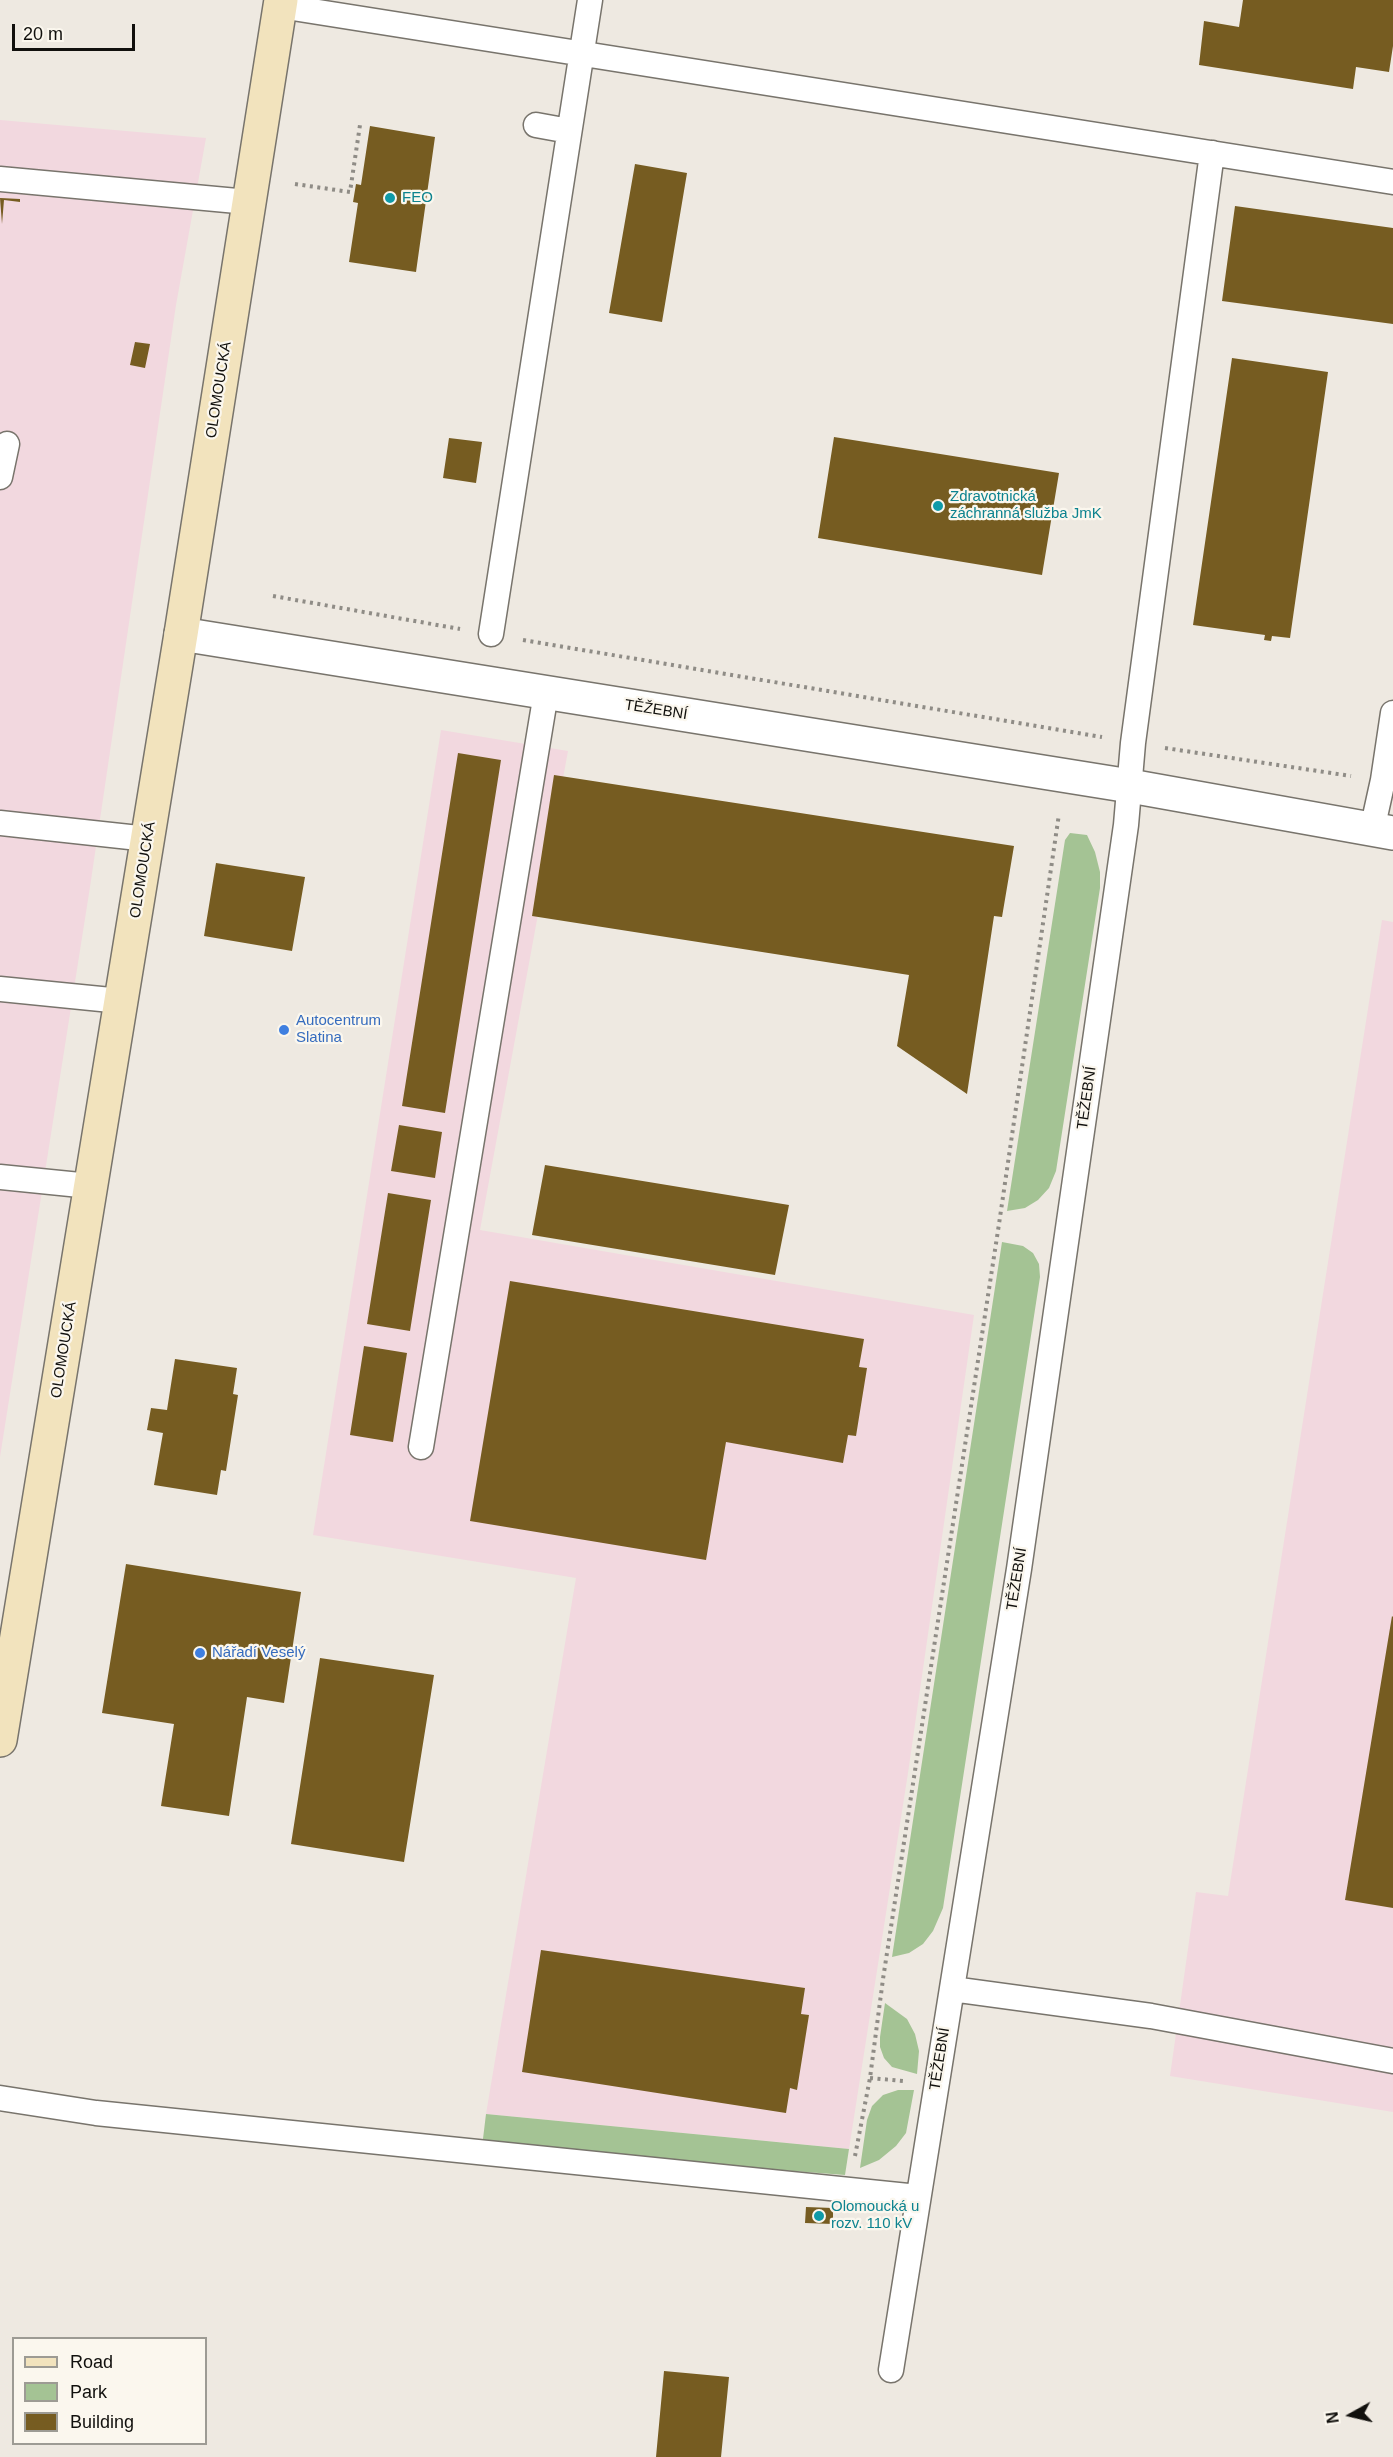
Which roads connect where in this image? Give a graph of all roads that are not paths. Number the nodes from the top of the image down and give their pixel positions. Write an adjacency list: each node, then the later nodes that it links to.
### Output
1 (590, 0): 3 (lane)
2 (281, 3): 3 (lane); 9 (main road, OLOMOUCKÁ)
3 (582, 53): 5 (lane); 6 (lane)
4 (536, 125): 5 (lane)
5 (569, 131): 13 (lane)
6 (1212, 153): 8 (lane); 16 (lane)
7 (0, 179): 9 (lane)
8 (1393, 182)
9 (248, 202): 12 (main road, OLOMOUCKÁ)
10 (7, 444): 11 (lane)
11 (0, 477)
12 (181, 634): 14 (street, TĚŽEBNÍ); 19 (main road, OLOMOUCKÁ)
13 (491, 634)
14 (546, 693): 16 (street, TĚŽEBNÍ); 24 (lane)
15 (1393, 713): 18 (lane)
16 (1130, 786): 18 (street, TĚŽEBNÍ); 26 (lane, TĚŽEBNÍ)
17 (0, 824): 19 (lane)
18 (1382, 831)
19 (148, 839): 21 (main road, OLOMOUCKÁ)
20 (0, 989): 21 (lane)
21 (121, 1001): 23 (main road, OLOMOUCKÁ)
22 (0, 1177): 23 (lane)
23 (90, 1186): 25 (main road, OLOMOUCKÁ)
24 (421, 1447)
25 (0, 1740)
26 (952, 1989): 27 (lane); 29 (lane, TĚŽEBNÍ)
27 (1393, 2061)
28 (0, 2098): 29 (lane)
29 (918, 2197): 30 (lane, TĚŽEBNÍ)
30 (891, 2370)

